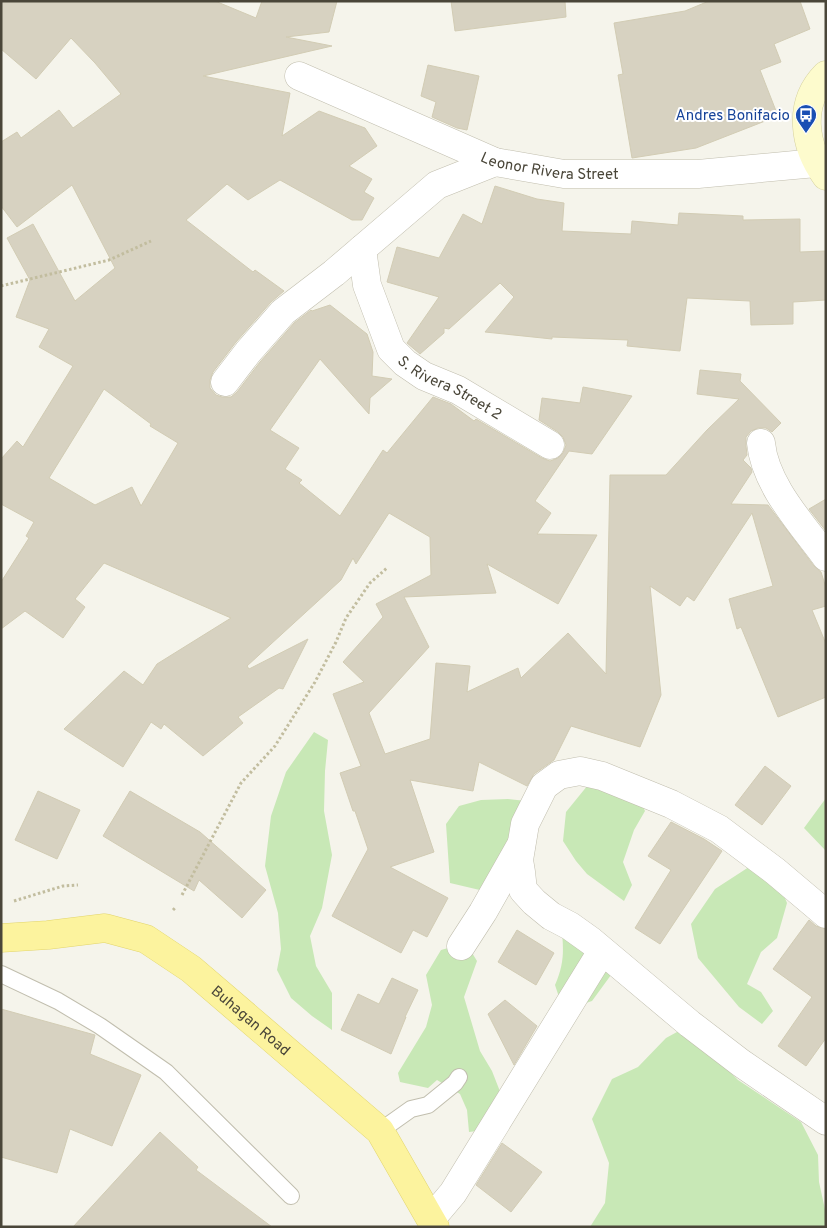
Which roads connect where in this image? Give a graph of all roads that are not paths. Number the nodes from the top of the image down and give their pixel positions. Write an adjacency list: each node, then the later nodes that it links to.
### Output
1 (826, 75): 4 (main road)
2 (299, 76): 3 (street, Leonor Rivera Street)
3 (495, 162): 4 (street, Leonor Rivera Street); 5 (street)
4 (821, 170)
5 (362, 249): 6 (street); 8 (street, S. Rivera Street 2)
6 (225, 382)
7 (761, 443): 9 (street)
8 (550, 445)
9 (826, 557)
10 (521, 844): 11 (street); 13 (street); 14 (street)
11 (826, 914)
12 (1, 938): 18 (main road, Buhagan Road)
13 (461, 946)
14 (602, 951): 17 (street); 20 (street)
15 (1, 974): 19 (lane)
16 (459, 1077): 18 (lane)
17 (826, 1120)
18 (380, 1131): 20 (main road, Buhagan Road)
19 (291, 1196)
20 (433, 1223)

